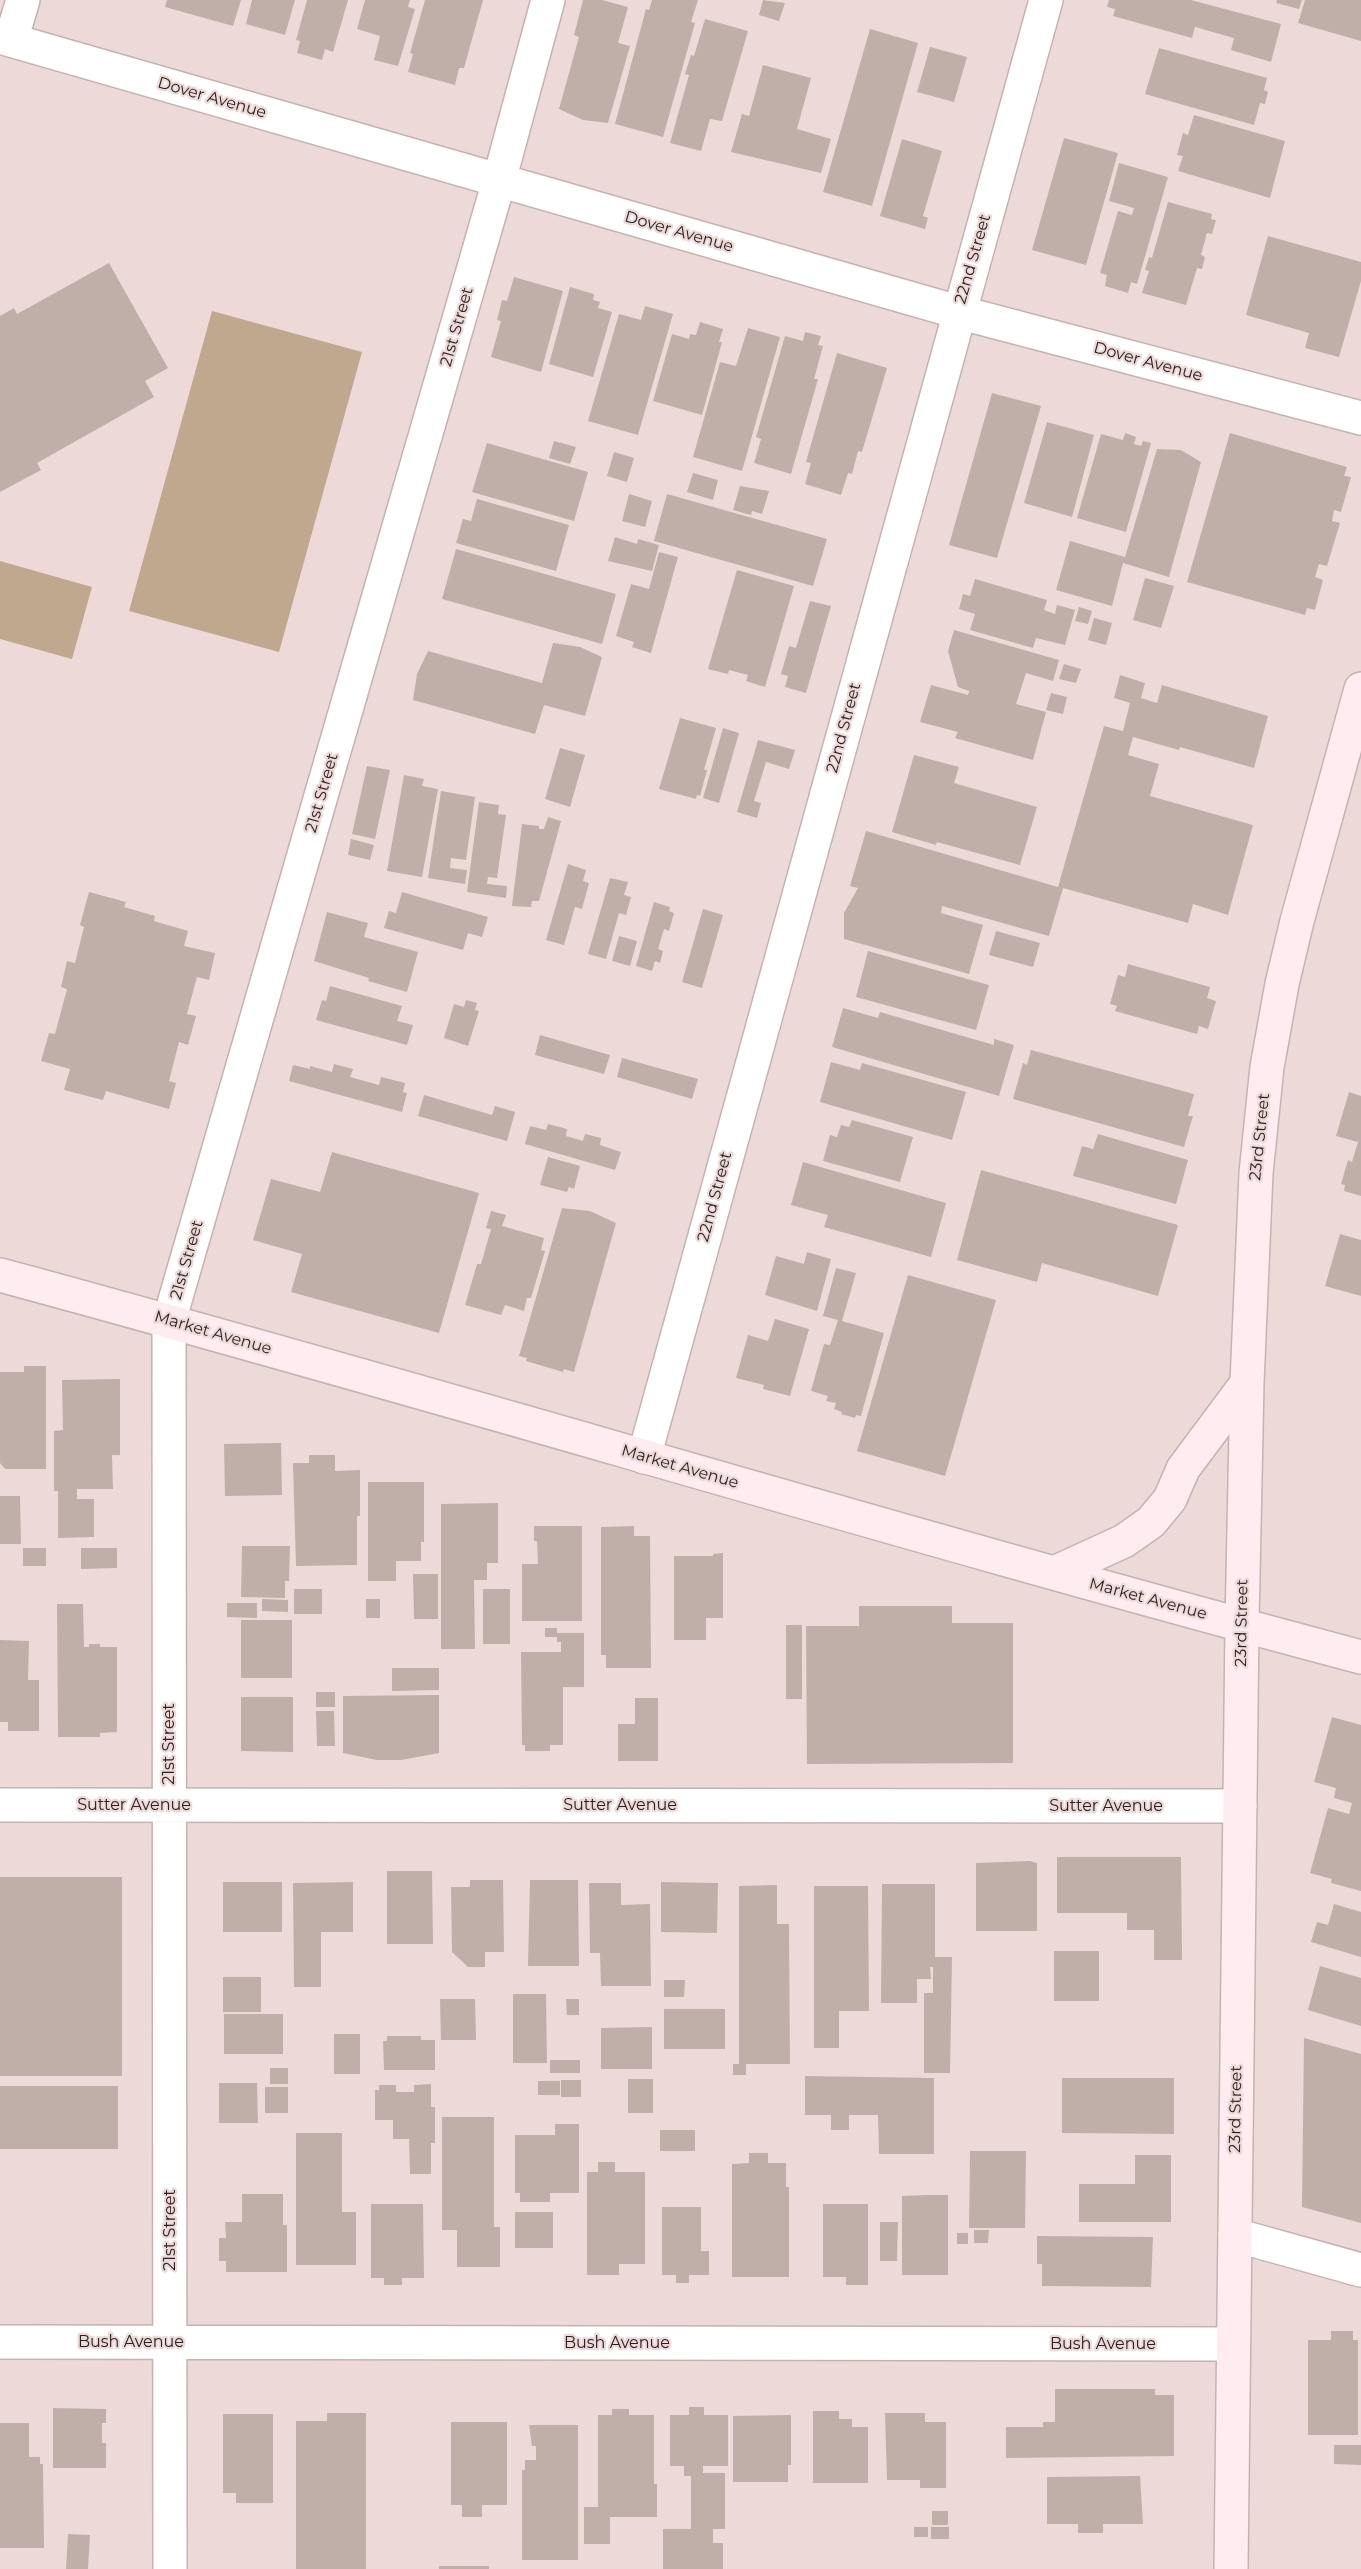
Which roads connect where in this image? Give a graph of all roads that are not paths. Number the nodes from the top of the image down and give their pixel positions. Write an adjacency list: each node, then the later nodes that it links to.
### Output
1 (23, 0): 4 (street)
2 (548, 0): 5 (street, 21st Street)
3 (1046, 0): 6 (street, 22nd Street)
4 (6, 39): 5 (street, Dover Avenue)
5 (499, 181): 6 (street, Dover Avenue); 10 (street, 21st Street)
6 (958, 312): 7 (street, Dover Avenue); 12 (street, 22nd Street)
7 (1361, 418)
8 (1361, 689): 11 (main road, 23rd Street)
9 (0, 1275): 10 (main road, Market Avenue)
10 (169, 1321): 12 (main road, Market Avenue); 17 (street, 21st Street)
11 (1247, 1383): 13 (main road); 14 (main road, 23rd Street)
12 (644, 1457): 13 (main road, Market Avenue)
13 (1054, 1573): 14 (main road, Market Avenue)
14 (1242, 1625): 15 (main road, Market Avenue); 18 (main road, 23rd Street)
15 (1361, 1657)
16 (0, 1805): 17 (street, Sutter Avenue)
17 (169, 1805): 18 (street, Sutter Avenue); 22 (street, 21st Street)
18 (1240, 1806): 19 (main road, 23rd Street)
19 (1234, 2235): 20 (street); 23 (main road, 23rd Street)
20 (1361, 2270)
21 (0, 2342): 22 (street, Bush Avenue)
22 (170, 2342): 23 (street, Bush Avenue); 24 (street, 21st Street)
23 (1233, 2344): 25 (main road, 23rd Street)
24 (170, 2569)
25 (1231, 2569)

